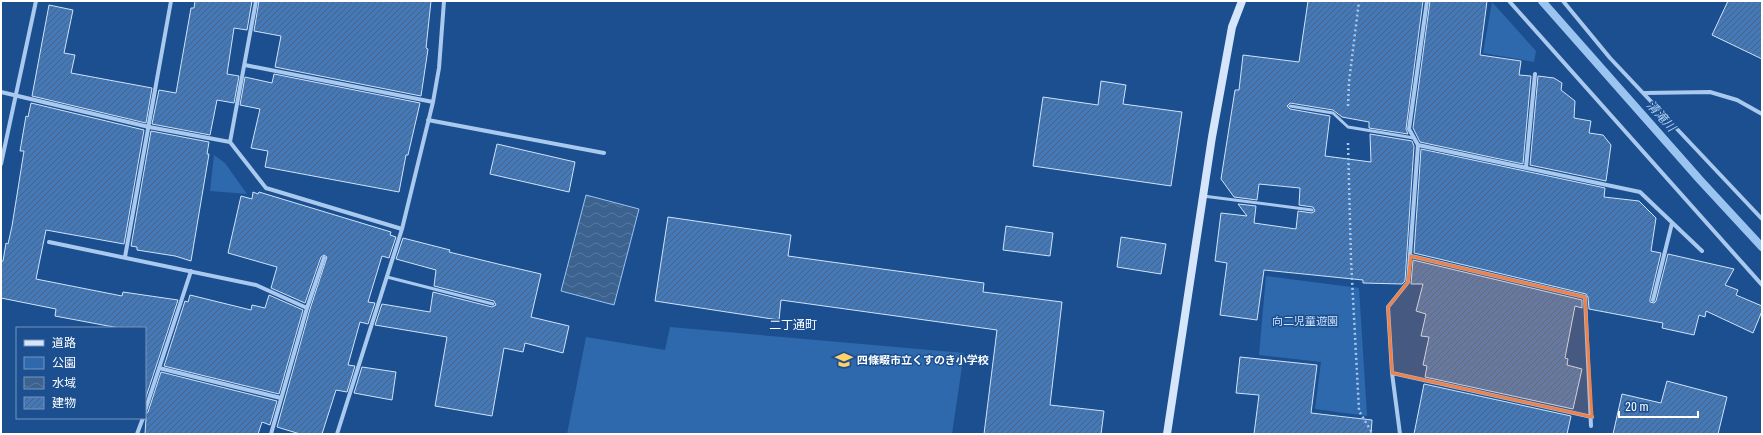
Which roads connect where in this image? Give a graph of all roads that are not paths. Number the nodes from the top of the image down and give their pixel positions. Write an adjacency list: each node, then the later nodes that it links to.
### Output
1 (36, 1): 13 (street)
2 (171, 1): 18 (street)
3 (256, 1): 9 (street)
4 (444, 1): 14 (street)
5 (1242, 1): 25 (street)
6 (1427, 1): 19 (street)
7 (1510, 1): 37 (street)
8 (1563, 1): 12 (street)
9 (245, 65): 14 (street); 20 (street)
10 (1535, 74): 24 (street)
11 (1, 92): 13 (street)
12 (1644, 93): 16 (street); 27 (street)
13 (16, 96): 18 (street); 23 (street)
14 (433, 102): 17 (street)
15 (1290, 106): 19 (lane)
16 (1762, 114)
17 (428, 120): 22 (street); 29 (street)
18 (149, 127): 20 (street); 33 (street)
19 (1414, 138): 21 (street)
20 (230, 142): 29 (street)
21 (1418, 145): 24 (street); 32 (street)
22 (604, 153)
23 (1, 164)
24 (1526, 167): 28 (street)
25 (1203, 196): 26 (lane); 51 (street)
26 (1312, 210)
27 (1762, 219)
28 (1672, 222): 31 (street); 38 (street)
29 (402, 229): 36 (street)
30 (50, 242): 33 (street)
31 (1702, 251)
32 (1411, 256): 42 (street); 45 (street)
33 (125, 257): 35 (street)
34 (324, 258): 40 (street)
35 (191, 271): 40 (street); 41 (street)
36 (387, 277): 39 (lane); 50 (street)
37 (1762, 285)
38 (1653, 300)
39 (493, 304)
40 (306, 308): 43 (street)
41 (159, 368): 43 (street); 44 (street)
42 (1392, 373): 45 (street); 52 (street)
43 (281, 398): 49 (street)
44 (146, 408)
45 (1592, 417): 47 (street)
46 (143, 419): 48 (street)
47 (1591, 426)
48 (138, 434)
49 (271, 434)
50 (337, 434)
51 (1167, 434)
52 (1400, 434)

